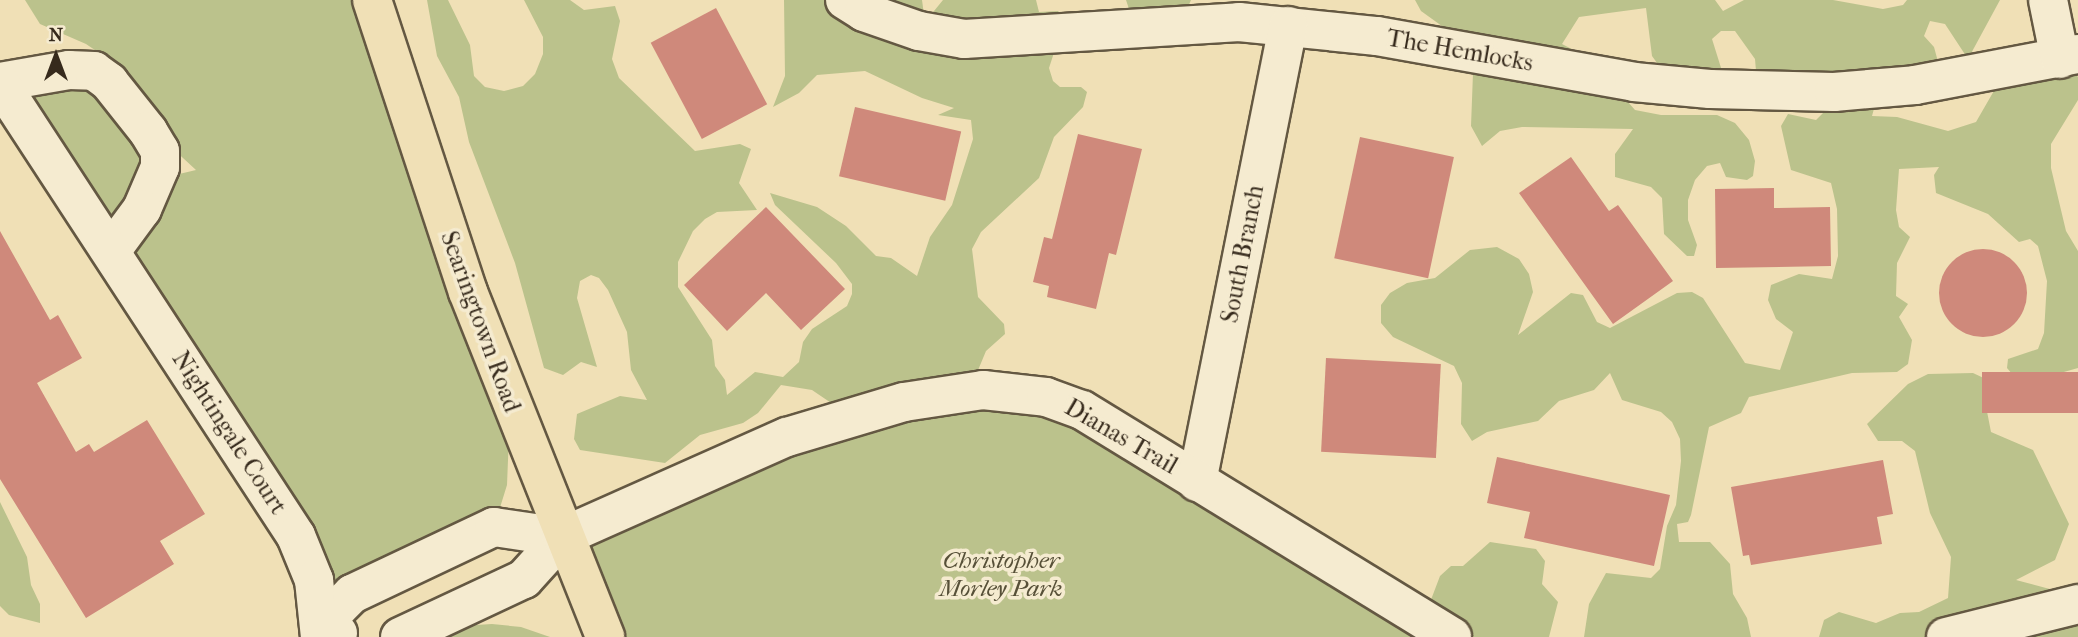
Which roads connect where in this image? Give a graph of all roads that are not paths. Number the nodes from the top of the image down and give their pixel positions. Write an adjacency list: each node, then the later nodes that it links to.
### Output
1 (372, 0): 9 (main road, Searingtown Road)
2 (845, 0): 4 (street, The Hemlocks)
3 (2048, 0): 5 (street)
4 (1288, 26): 5 (street, The Hemlocks); 8 (street, South Branch)
5 (2069, 57)
6 (0, 83): 7 (street, Nightingale Court); 7 (street, Nightingale Court)
7 (111, 251): 11 (street, Nightingale Court)
8 (1197, 482): 9 (street, Dianas Trail); 14 (street, Dianas Trail)
9 (562, 537): 11 (street); 12 (street); 13 (main road, Searingtown Road)
10 (2078, 604): 15 (street)
11 (329, 633)
12 (400, 637)
13 (605, 637)
14 (1452, 637)
15 (1946, 637)

